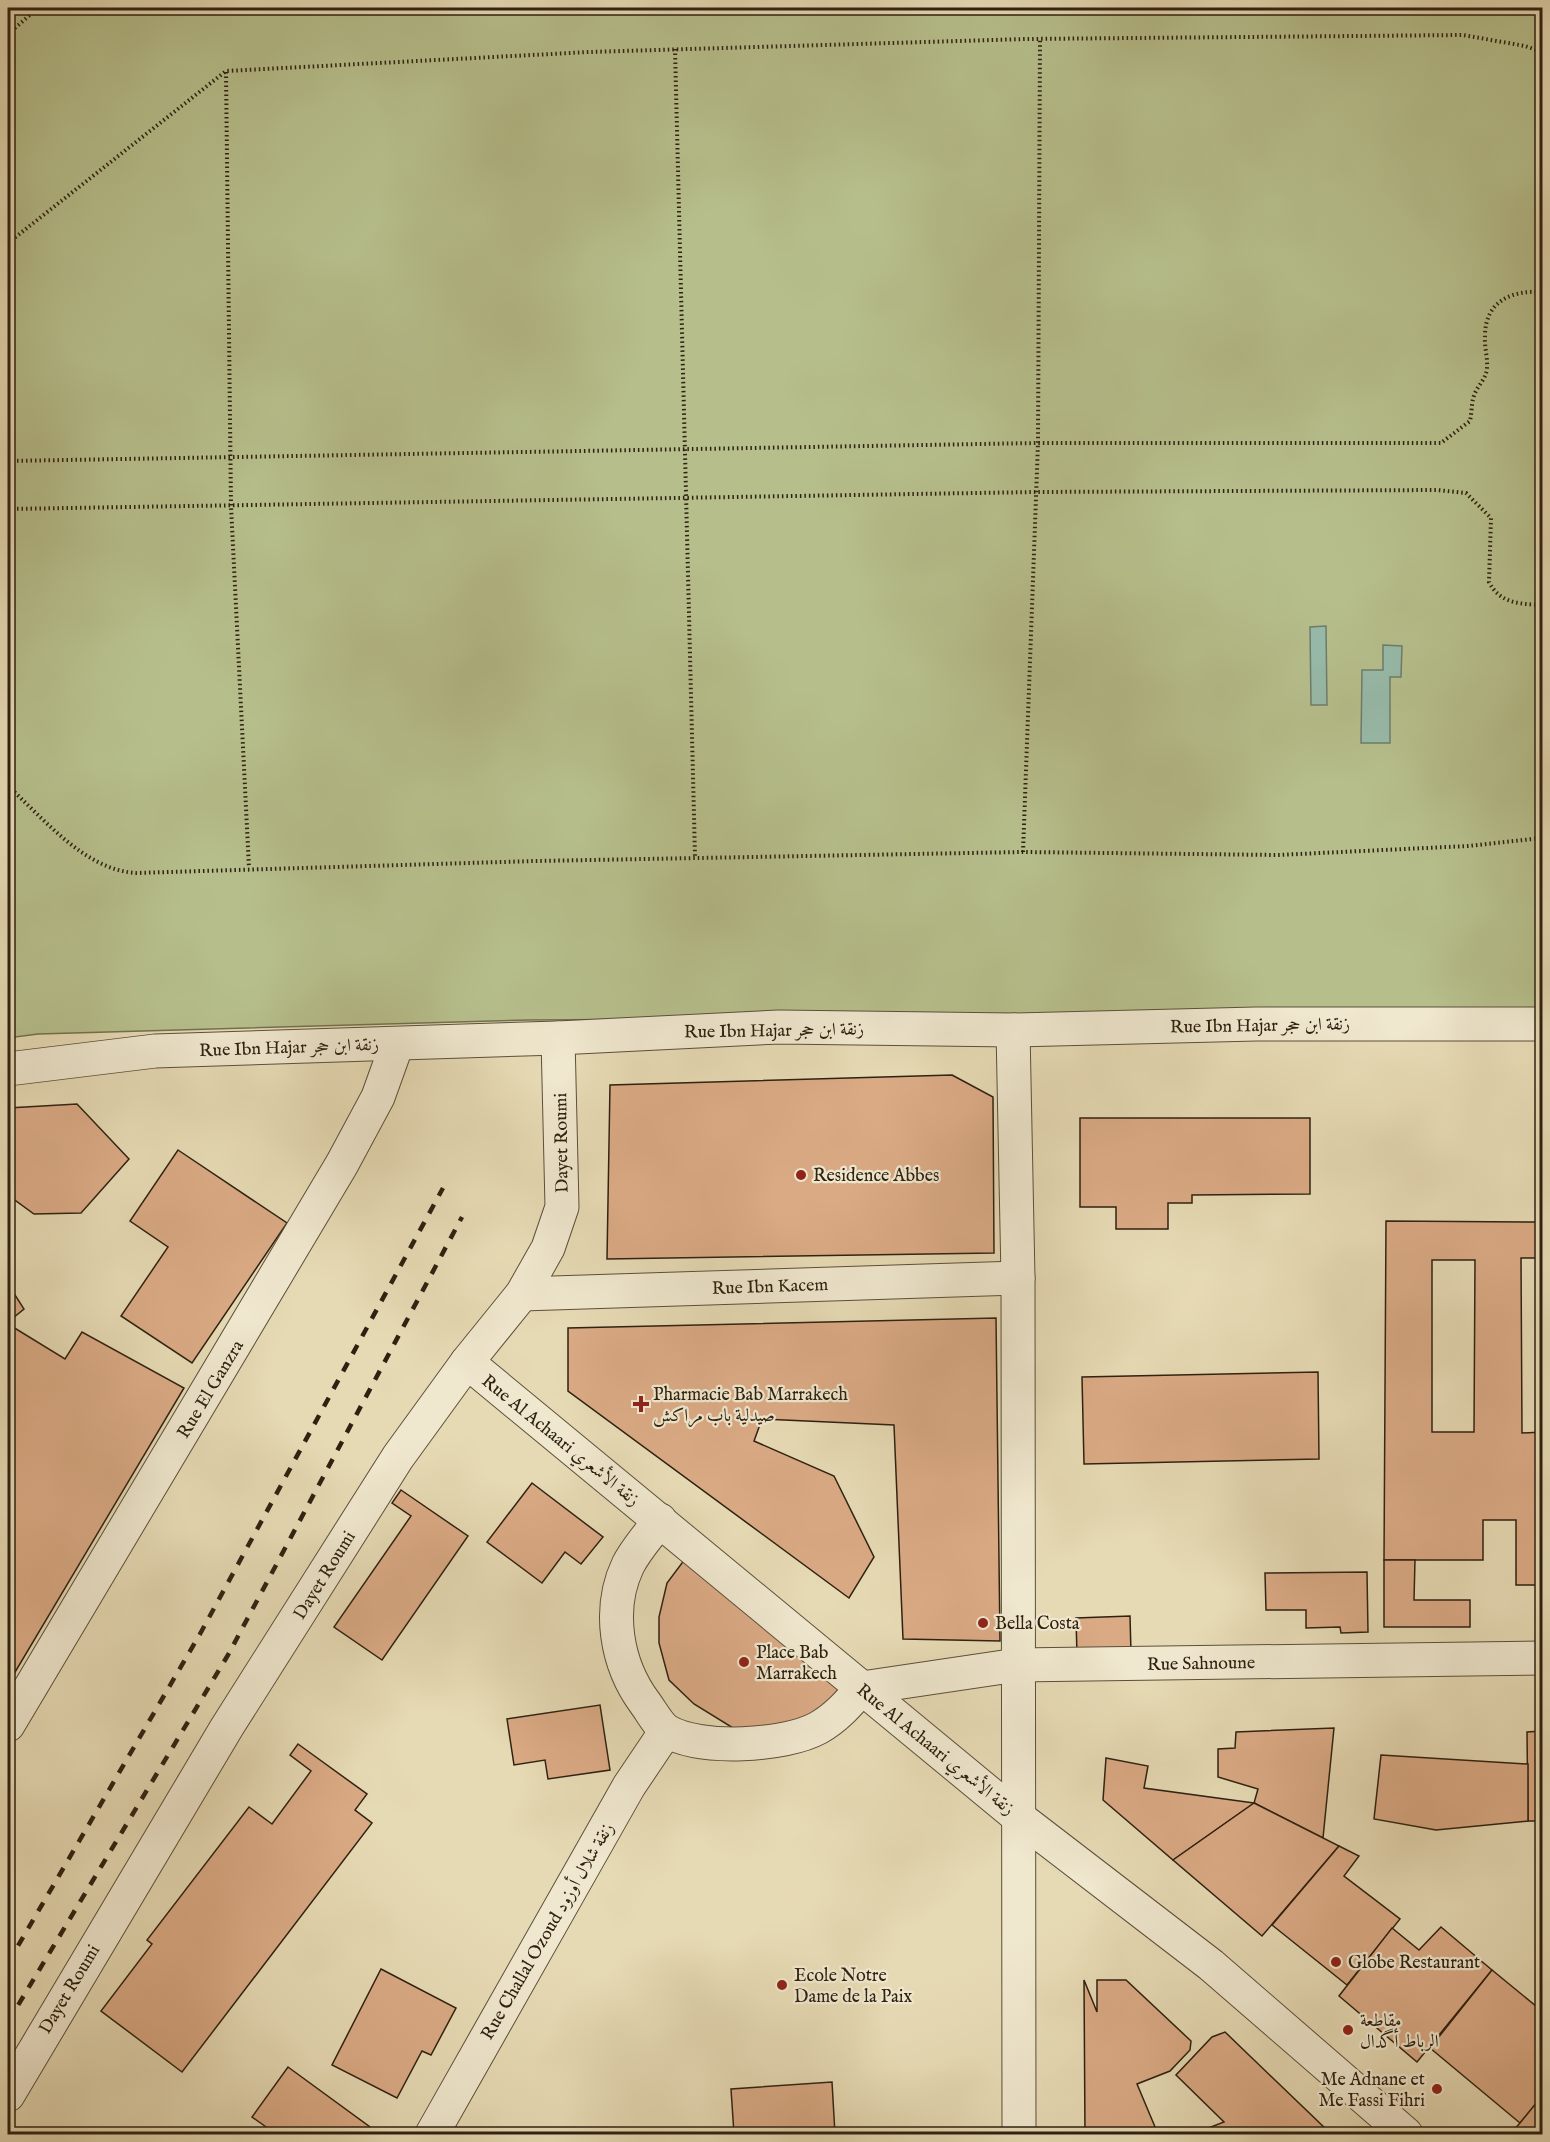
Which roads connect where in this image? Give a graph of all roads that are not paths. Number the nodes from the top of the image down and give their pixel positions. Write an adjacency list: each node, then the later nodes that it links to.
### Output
1 (1542, 1024): 2 (street, Rue Ibn Hajar زنقة ابن حجر)
2 (1013, 1030): 3 (street, Rue Ibn Hajar زنقة ابن حجر); 6 (street)
3 (558, 1038): 4 (street, Rue Ibn Hajar زنقة ابن حجر); 7 (street, Dayet Roumi)
4 (397, 1044): 5 (street, Rue Ibn Hajar زنقة ابن حجر); 13 (street, Rue El Ganzra)
5 (8, 1069)
6 (1018, 1278): 7 (street, Rue Ibn Kacem); 11 (street)
7 (522, 1294): 8 (street, Dayet Roumi)
8 (467, 1362): 9 (street, Rue Al Achaari زنقة الأشعري); 16 (street, Dayet Roumi)
9 (660, 1520): 12 (street, Rue Al Achaari زنقة الأشعري); 14 (street)
10 (1542, 1658): 11 (street, Rue Sahnoune)
11 (1017, 1665): 12 (street, Rue Sahnoune); 15 (street)
12 (862, 1688): 14 (street); 15 (street, Rue Al Achaari زنقة الأشعري)
13 (8, 1725)
14 (666, 1731): 17 (street, Rue Challal Ozoud زنقة شلال أوزود)
15 (1017, 1816): 18 (street); 19 (street, Rue Al Achaari زنقة الأشعري)
16 (8, 2095)
17 (432, 2134)
18 (1019, 2134)
19 (1406, 2134)

